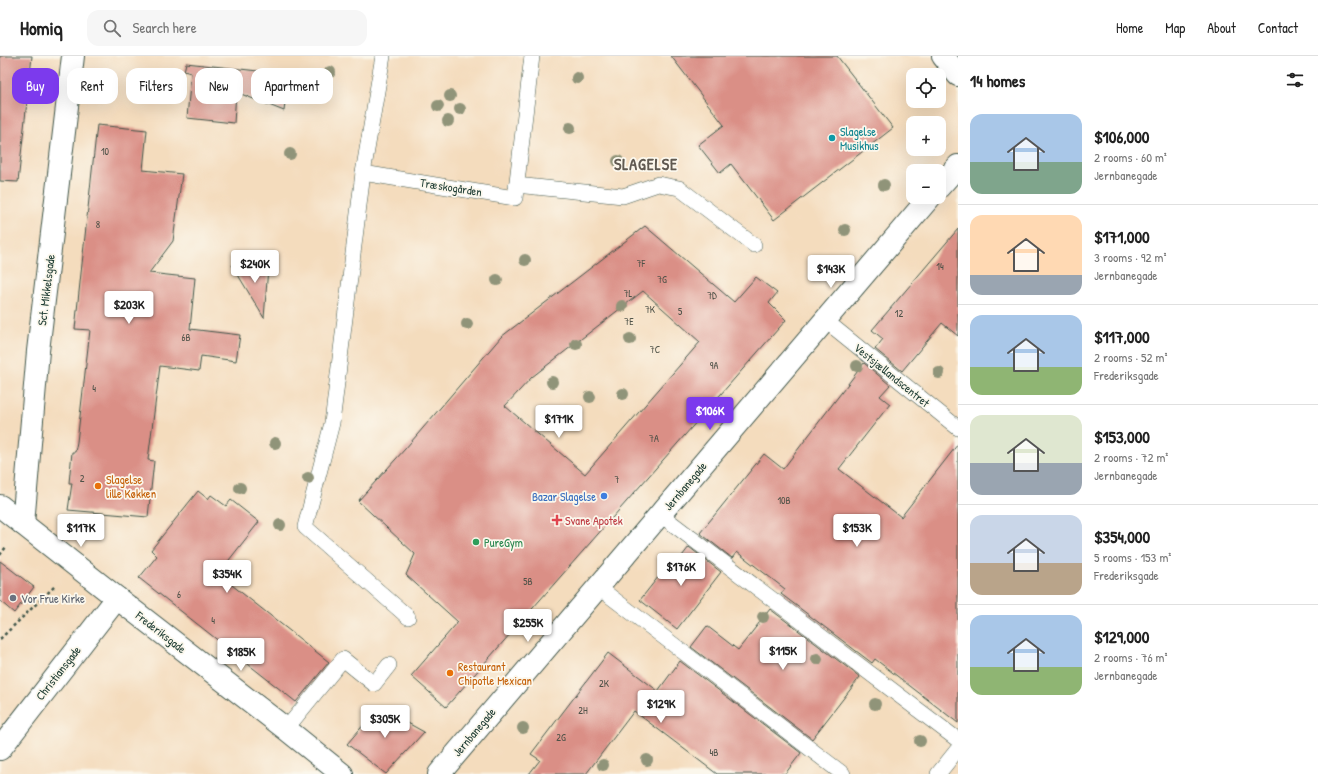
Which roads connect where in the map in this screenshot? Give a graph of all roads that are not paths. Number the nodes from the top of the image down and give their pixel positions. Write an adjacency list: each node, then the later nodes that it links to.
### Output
1 (73, 56): 16 (street, Sct. Mikkelsgade)
2 (383, 56): 7 (lane)
3 (532, 56): 9 (lane)
4 (943, 56): 5 (street)
5 (958, 75)
6 (958, 166): 8 (street)
7 (363, 172): 9 (lane, Træskogården); 19 (lane)
8 (946, 179)
9 (516, 186): 11 (lane)
10 (924, 204): 12 (street, Jernbanegade)
11 (754, 245)
12 (826, 321): 13 (lane, Vestsjællandscentret); 15 (street, Jernbanegade)
13 (958, 428)
14 (0, 506): 16 (street, Frederiksgade)
15 (661, 515): 17 (street, Jernbanegade); 22 (lane)
16 (23, 524): 18 (street, Frederiksgade)
17 (598, 587): 26 (street, Jernbanegade); 27 (lane)
18 (117, 598): 21 (street, Frederiksgade); 23 (street, Christiansgade)
19 (408, 617)
20 (390, 665): 21 (lane)
21 (286, 729): 25 (street, Frederiksgade)
22 (958, 740)
23 (0, 749)
24 (958, 749): 28 (lane)
25 (342, 774)
26 (439, 774)
27 (843, 774)
28 (938, 774)

